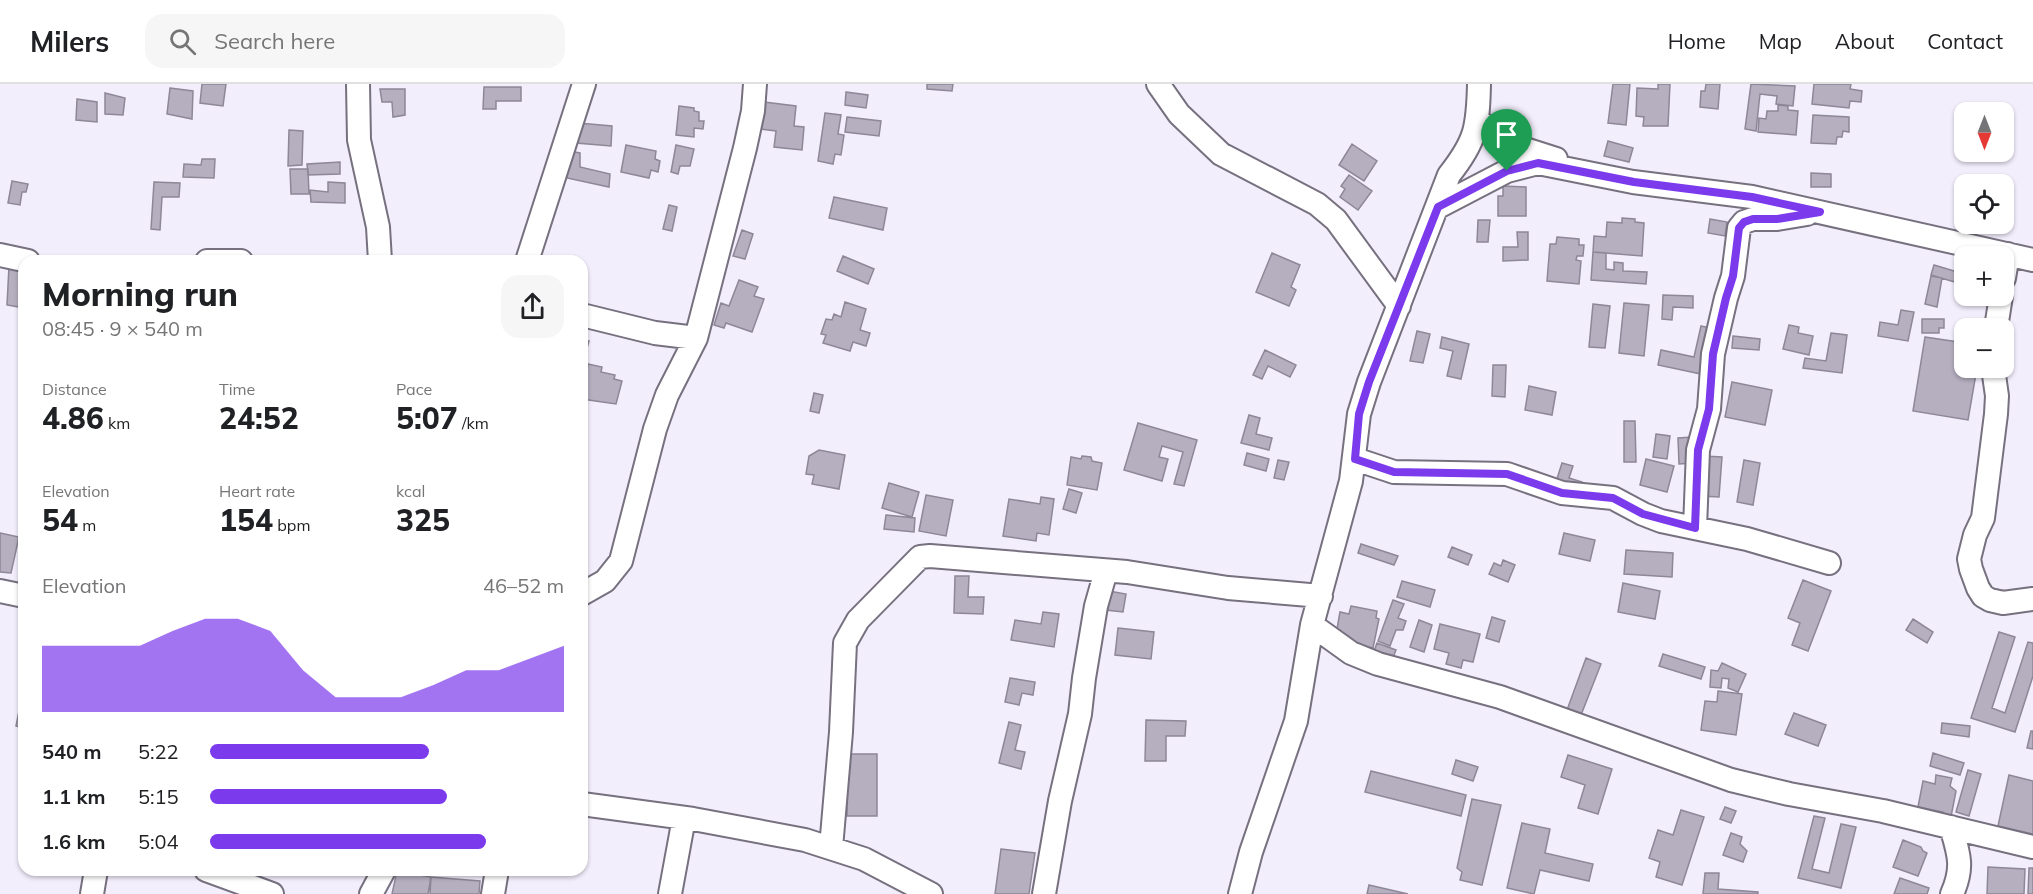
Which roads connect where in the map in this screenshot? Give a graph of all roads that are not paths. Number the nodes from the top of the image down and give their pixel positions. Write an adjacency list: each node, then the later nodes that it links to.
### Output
1 (358, 84): 12 (street)
2 (584, 84): 13 (street)
3 (755, 84): 19 (street)
4 (1158, 84): 17 (street)
5 (1479, 84): 6 (street)
6 (1479, 120): 7 (street); 8 (street)
7 (1659, 185): 8 (street); 9 (street)
8 (1438, 207): 17 (street)
9 (1820, 212): 10 (street); 22 (street)
10 (1972, 246)
11 (0, 255): 15 (street)
12 (380, 255)
13 (529, 255)
14 (2014, 255): 16 (street)
15 (18, 259)
16 (2033, 260)
17 (1399, 306): 21 (street)
18 (588, 316): 19 (street)
19 (696, 338): 26 (street)
20 (1994, 378): 29 (street)
21 (1355, 459): 22 (street); 28 (street)
22 (1695, 528): 23 (street)
23 (1829, 563)
24 (1106, 571): 28 (street); 35 (street); 46 (street)
25 (0, 591): 27 (street)
26 (588, 591)
27 (18, 595)
28 (1321, 596): 30 (street)
29 (2033, 599)
30 (1312, 626): 33 (street); 47 (street)
31 (588, 805): 32 (street)
32 (684, 818): 35 (street); 44 (street)
33 (1952, 827): 34 (street); 48 (street)
34 (2033, 846)
35 (831, 848): 45 (street)
36 (95, 876): 41 (street)
37 (229, 876): 40 (street)
38 (381, 876): 42 (street)
39 (496, 876): 43 (street)
40 (259, 884)
41 (92, 894)
42 (371, 894)
43 (493, 894)
44 (670, 894)
45 (931, 894)
46 (1044, 894)
47 (1240, 894)
48 (1952, 894)

